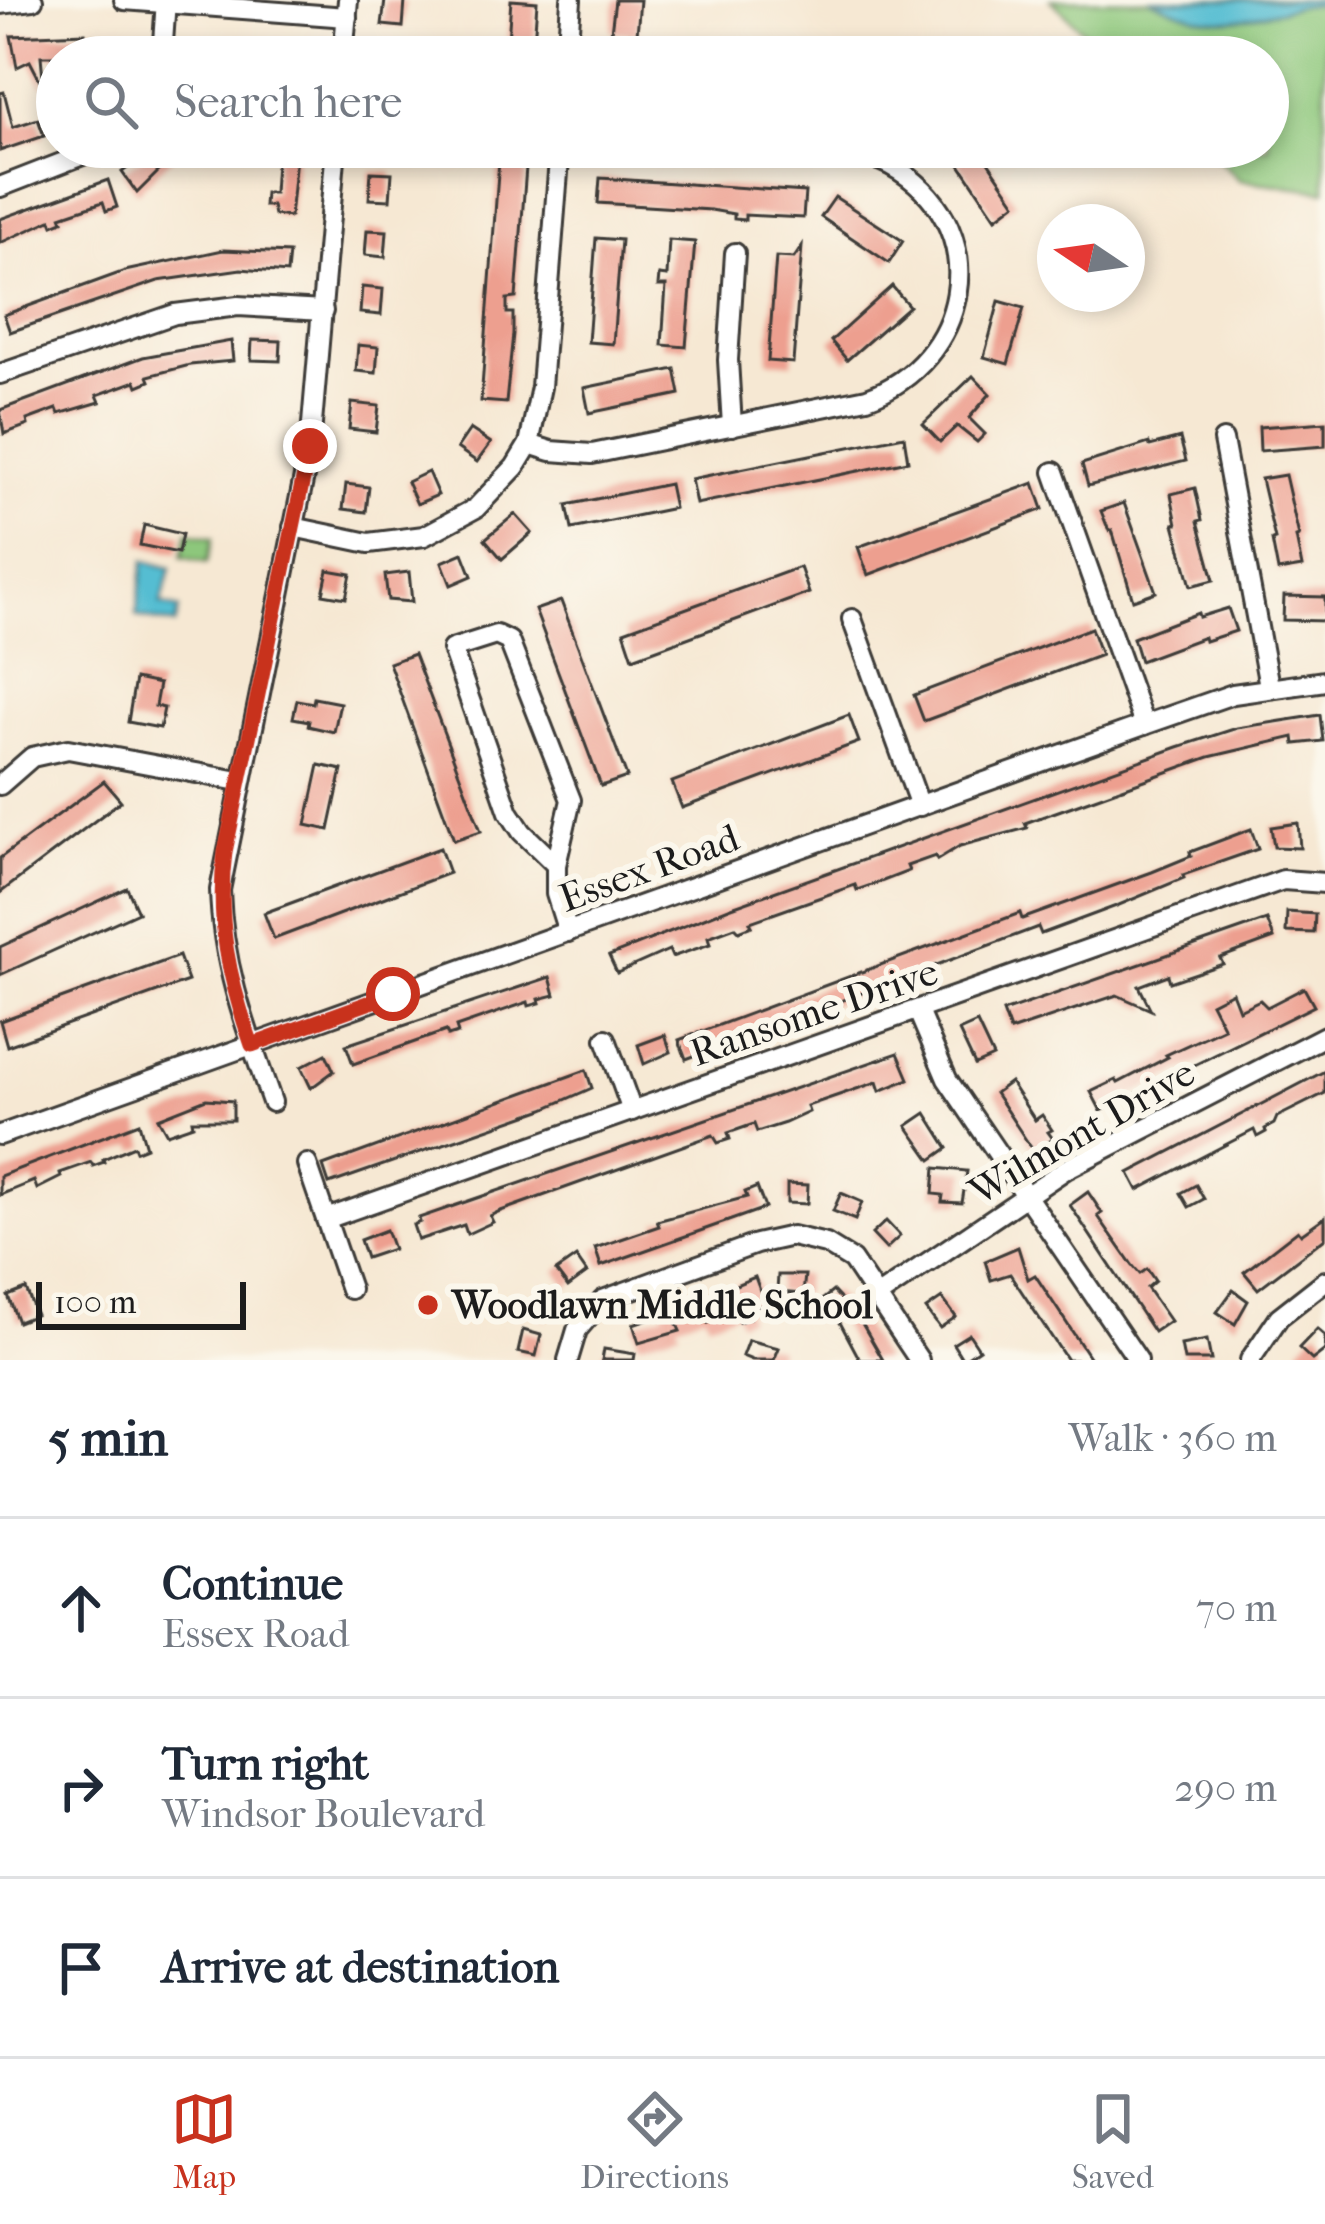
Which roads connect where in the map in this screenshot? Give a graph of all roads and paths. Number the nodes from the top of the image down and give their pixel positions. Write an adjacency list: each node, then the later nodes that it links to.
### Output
1 (33, 0): 5 (street)
2 (124, 0): 4 (street)
3 (571, 0): 8 (street)
4 (165, 1): 6 (street); 7 (street)
5 (0, 4)
6 (347, 8)
7 (163, 36)
8 (568, 36)
9 (49, 168): 13 (street)
10 (334, 168): 15 (street)
11 (558, 168): 19 (street)
12 (891, 168): 17 (street)
13 (0, 187)
14 (735, 253): 17 (street)
15 (323, 311): 16 (street); 21 (street)
16 (0, 374)
17 (732, 426): 19 (street)
18 (1223, 440): 24 (street)
19 (529, 444): 21 (street)
20 (1054, 472): 25 (street)
21 (293, 527): 26 (street)
22 (852, 619): 28 (street)
23 (1325, 681): 24 (street, Essex Road)
24 (1269, 686): 25 (street, Essex Road)
25 (1144, 724): 28 (street, Essex Road)
26 (239, 781): 27 (street); 35 (street)
27 (0, 785)
28 (920, 806): 31 (street, Essex Road)
29 (556, 865): 29 (street); 31 (street)
30 (1325, 883): 32 (street, Ransome Drive)
31 (568, 932): 35 (street, Essex Road)
32 (918, 1011): 37 (street, Ransome Drive); 40 (street)
33 (1325, 1036): 40 (street, Wilmont Drive)
34 (606, 1039): 37 (street)
35 (252, 1045): 36 (street); 38 (street, Essex Road)
36 (272, 1102)
37 (632, 1111): 41 (street, Ransome Drive)
38 (0, 1135)
39 (308, 1164): 41 (street)
40 (1025, 1197): 44 (street, Wilmont Drive); 47 (street)
41 (326, 1219): 43 (street)
42 (1325, 1281): 48 (street)
43 (350, 1289)
44 (878, 1296): 45 (street); 46 (street)
45 (568, 1360)
46 (919, 1360)
47 (1138, 1360)
48 (1250, 1360)

